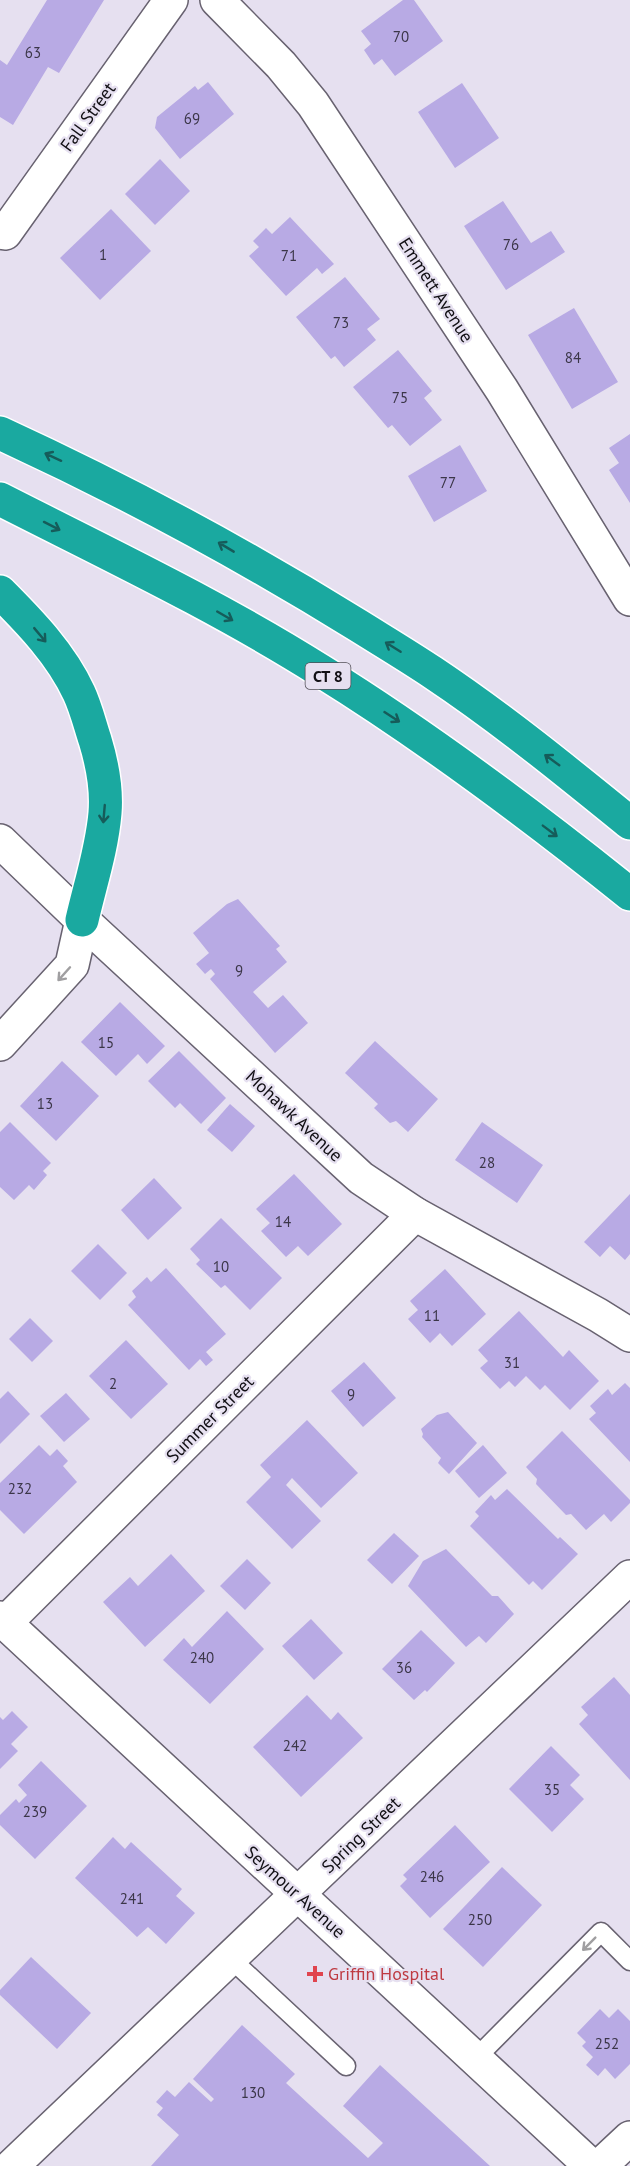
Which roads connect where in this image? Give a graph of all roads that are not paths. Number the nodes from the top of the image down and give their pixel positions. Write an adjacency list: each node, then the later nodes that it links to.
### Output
1 (171, 0): 3 (street, Fall Street)
2 (217, 0): 7 (street, Emmett Avenue)
3 (5, 233)
4 (0, 433): 8 (highway, one-way to 4)
5 (0, 499): 10 (highway, CT 8, one-way to 10)
6 (0, 592): 11 (highway, one-way to 11)
7 (630, 599)
8 (630, 823)
9 (0, 841): 11 (street, Mohawk Avenue)
10 (630, 894)
11 (82, 920): 12 (street, one-way to 12); 13 (street, Mohawk Avenue)
12 (0, 1044)
13 (415, 1214): 14 (street, Mohawk Avenue); 16 (street, Summer Street)
14 (630, 1335)
15 (630, 1578): 17 (street, Spring Street)
16 (3, 1621): 17 (street, Seymour Avenue)
17 (298, 1896): 18 (street, Spring Street); 20 (street, Seymour Avenue)
18 (231, 1959): 21 (lane); 23 (street, Spring Street)
19 (630, 1961): 20 (lane, one-way to 20)
20 (475, 2059): 24 (street, Seymour Avenue)
21 (346, 2066)
22 (630, 2138): 25 (street)
23 (12, 2166)
24 (591, 2166)
25 (600, 2166)

